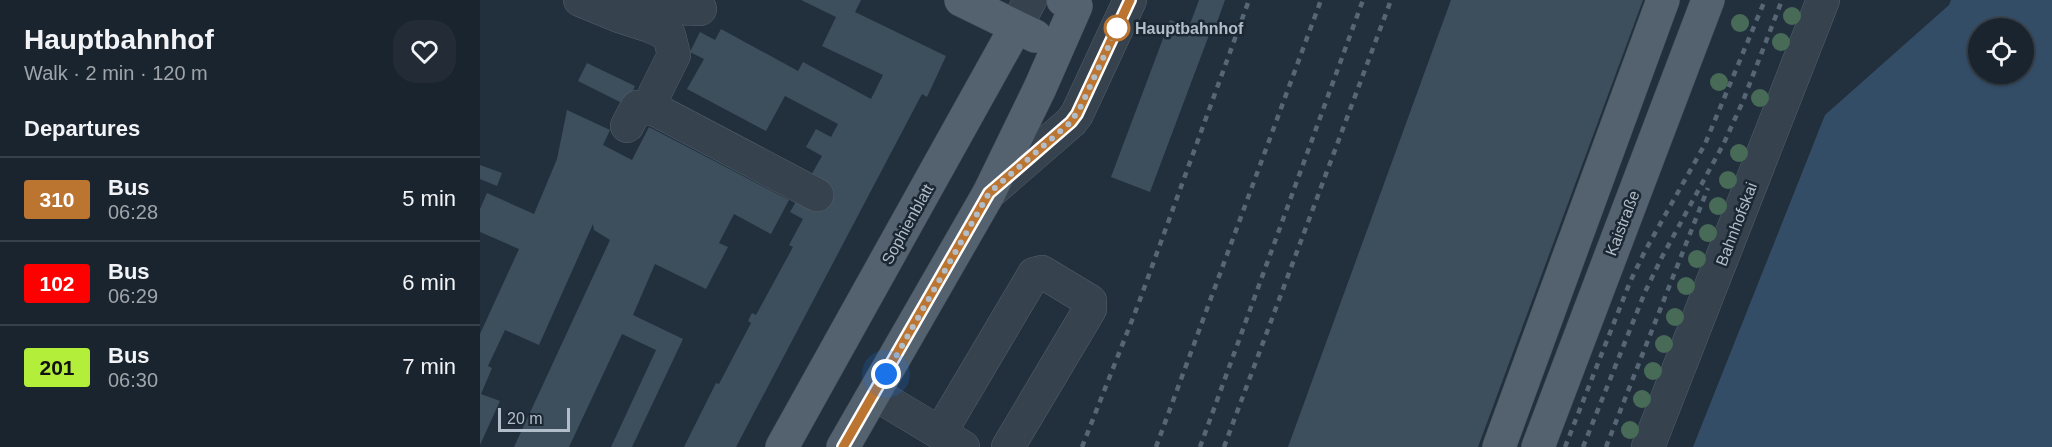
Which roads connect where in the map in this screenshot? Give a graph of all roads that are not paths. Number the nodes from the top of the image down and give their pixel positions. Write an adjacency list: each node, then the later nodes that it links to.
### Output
1 (580, 0): 10 (street)
2 (961, 0): 9 (main road)
3 (1130, 0): 14 (street)
4 (1663, 0): 21 (main road)
5 (1708, 0): 22 (main road, Kaistraße)
6 (1823, 0): 23 (street, Bahnhofskai)
7 (1072, 2): 11 (main road)
8 (700, 9): 10 (street)
9 (1023, 14): 11 (main road); 18 (main road, Sophienblatt)
10 (619, 16): 12 (street)
11 (1058, 47): 14 (main road)
12 (655, 93)
13 (627, 126): 15 (street)
14 (989, 193): 16 (main road)
15 (817, 195)
16 (875, 394): 17 (street); 19 (main road)
17 (952, 440): 20 (street)
18 (782, 447)
19 (843, 447)
20 (1008, 447)
21 (1499, 447)
22 (1538, 447)
23 (1648, 447)

